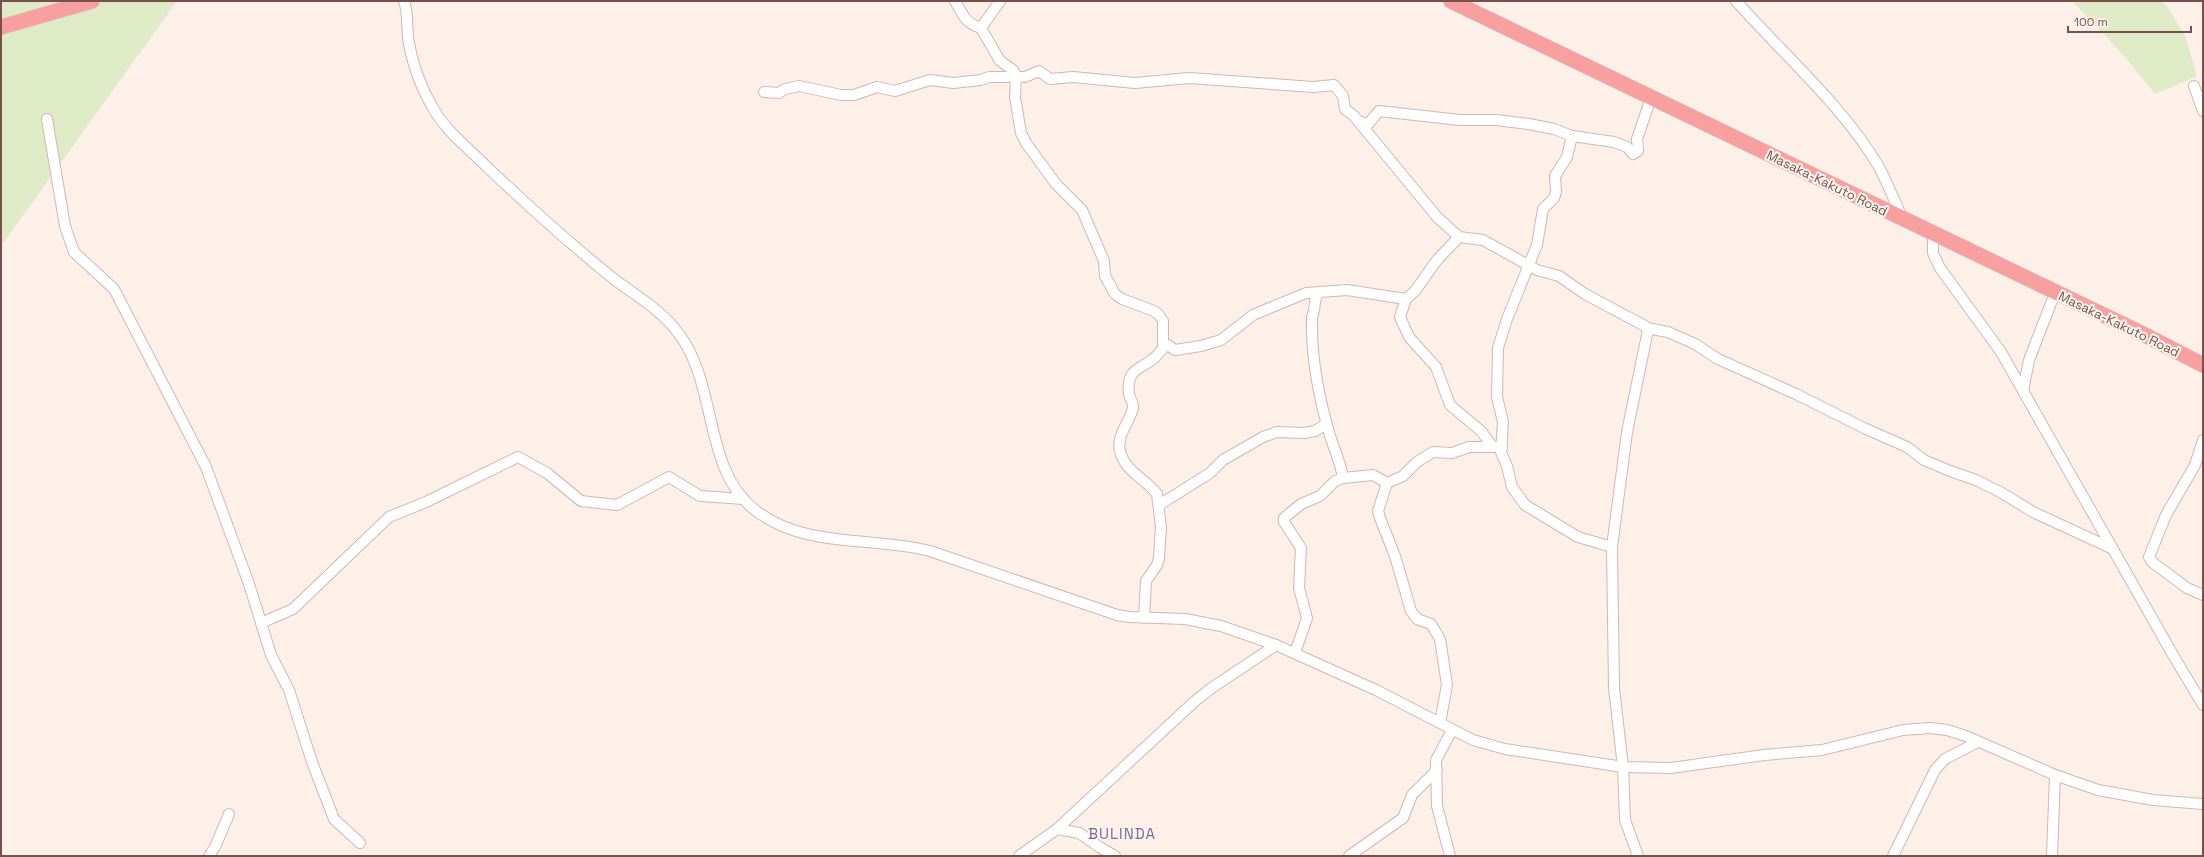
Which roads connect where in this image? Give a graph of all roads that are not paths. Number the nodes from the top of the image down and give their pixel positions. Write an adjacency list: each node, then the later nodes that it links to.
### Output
1 (92, 1): 7 (highway)
2 (404, 1): 33 (street)
3 (956, 1): 8 (street)
4 (1000, 1): 8 (street)
5 (1451, 1): 12 (highway, Masaka-Kakuto Road)
6 (1736, 1): 17 (street)
7 (1, 27)
8 (981, 28): 9 (street)
9 (1016, 76): 11 (street); 15 (street); 25 (street)
10 (2194, 86): 13 (street)
11 (764, 92)
12 (1651, 98): 16 (street); 17 (highway, Masaka-Kakuto Road)
13 (2203, 111)
14 (47, 119): 39 (street)
15 (1358, 121): 16 (street); 19 (street)
16 (1572, 136): 20 (street)
17 (1903, 220): 18 (highway, Masaka-Kakuto Road)
18 (1933, 234): 22 (highway, Masaka-Kakuto Road); 27 (street)
19 (1458, 237): 20 (street); 23 (street)
20 (1529, 265): 24 (street); 30 (street)
21 (1318, 293): 23 (street); 25 (street); 28 (street)
22 (2055, 293): 26 (highway, Masaka-Kakuto Road); 27 (street)
23 (1406, 299): 30 (street)
24 (1647, 328): 35 (street); 36 (street)
25 (1163, 347): 34 (street)
26 (2203, 365)
27 (2023, 391): 36 (street)
28 (1326, 424): 31 (street); 34 (street)
29 (2203, 440): 37 (street)
30 (1497, 446): 32 (street); 35 (street)
31 (1343, 478): 32 (street); 41 (street)
32 (1387, 483): 43 (street)
33 (744, 499): 38 (street); 39 (street)
34 (1159, 505): 38 (street)
35 (1612, 547): 46 (street)
36 (2113, 549): 42 (street)
37 (2203, 595)
38 (1144, 618): 40 (street)
39 (261, 623): 52 (street)
40 (1276, 645): 41 (street); 51 (street)
41 (1295, 653): 43 (street)
42 (2203, 704)
43 (1440, 723): 44 (street)
44 (1452, 730): 46 (street); 47 (street)
45 (1978, 742): 46 (street); 48 (street); 59 (street)
46 (1623, 767): 58 (street)
47 (1437, 770): 56 (street); 57 (street)
48 (2055, 775): 49 (street); 60 (street)
49 (2203, 804)
50 (229, 814): 53 (street)
51 (1057, 829): 54 (street); 55 (street)
52 (360, 843)
53 (209, 856)
54 (1019, 856)
55 (1115, 856)
56 (1349, 856)
57 (1450, 856)
58 (1638, 856)
59 (1893, 856)
60 (2052, 856)

